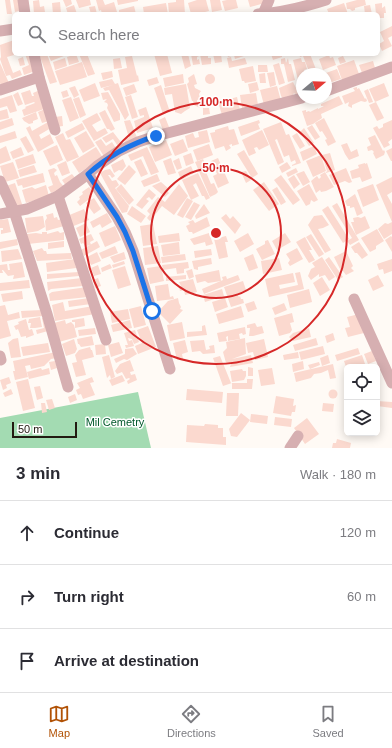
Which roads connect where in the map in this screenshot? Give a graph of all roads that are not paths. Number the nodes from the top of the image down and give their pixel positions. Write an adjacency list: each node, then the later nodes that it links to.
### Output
1 (23, 0): 4 (street)
2 (269, 0): 5 (street)
3 (326, 0): 6 (street)
4 (25, 12)
5 (264, 12)
6 (275, 12)
7 (12, 30): 8 (street)
8 (0, 31)
9 (34, 56): 11 (street)
10 (392, 67): 12 (street)
11 (39, 77): 13 (street); 15 (street)
12 (332, 89)
13 (0, 90)
14 (296, 100): 16 (street)
15 (55, 130)
16 (88, 174): 18 (street); 23 (street)
17 (0, 181): 19 (street)
18 (58, 196): 19 (street); 22 (street)
19 (14, 211): 20 (street); 25 (street)
20 (0, 214)
21 (354, 299): 24 (street)
22 (106, 340)
23 (170, 369)
24 (392, 383)
25 (68, 387)
26 (298, 436): 27 (street)
27 (290, 448)

